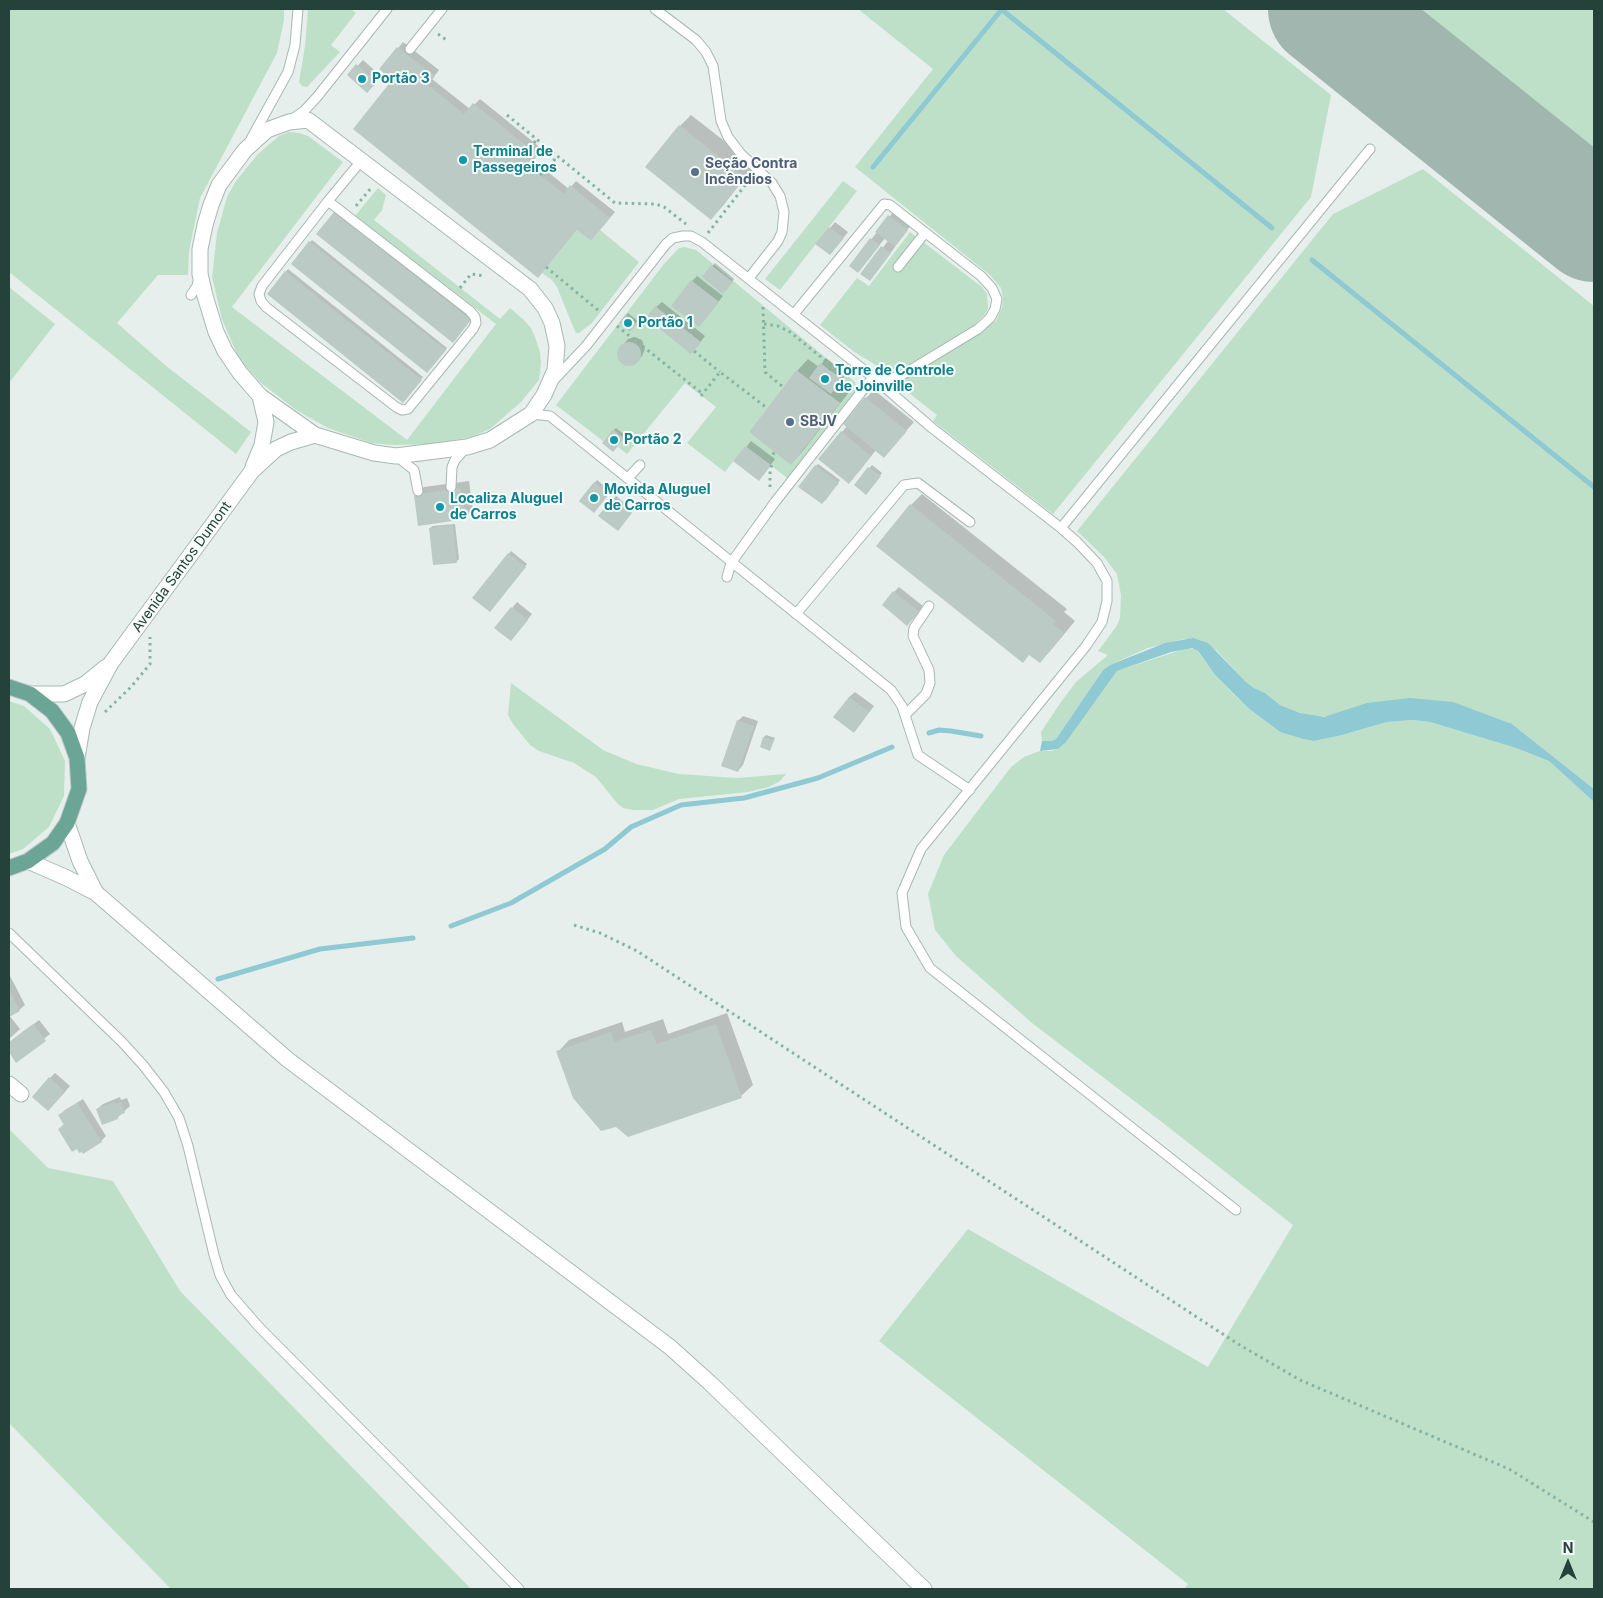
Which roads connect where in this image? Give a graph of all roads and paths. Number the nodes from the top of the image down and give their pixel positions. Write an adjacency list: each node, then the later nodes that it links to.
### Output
1 (298, 9): 11 (lane)
2 (386, 9): 7 (lane)
3 (442, 9): 5 (lane)
4 (655, 9): 14 (lane)
5 (410, 49)
6 (507, 115): 8 (path)
7 (289, 122): 11 (street); 13 (street)
8 (537, 140): 9 (path); 12 (path)
9 (530, 148)
10 (1370, 149): 52 (lane)
11 (245, 150): 22 (street)
12 (558, 156): 15 (path); 17 (path)
13 (361, 161): 16 (lane); 36 (street)
14 (758, 170): 19 (path); 25 (lane)
15 (540, 175)
16 (328, 201): 16 (lane)
17 (691, 228)
18 (925, 233): 21 (lane); 28 (lane); 34 (lane)
19 (705, 238)
20 (546, 267): 29 (path)
21 (898, 267)
22 (200, 274): 27 (lane); 37 (street)
23 (471, 274): 24 (path)
24 (488, 276)
25 (749, 278): 26 (lane); 29 (lane)
26 (763, 289): 28 (lane); 30 (path)
27 (191, 295)
28 (794, 314): 34 (lane)
29 (608, 318): 33 (path); 36 (lane)
30 (764, 324): 32 (path); 35 (path)
31 (694, 351): 33 (path)
32 (830, 370)
33 (720, 372): 38 (path)
34 (873, 377): 50 (lane); 52 (lane)
35 (783, 387)
36 (547, 390): 39 (street); 40 (lane)
37 (260, 396): 41 (street); 46 (street, Avenida Santos Dumont)
38 (767, 408)
39 (531, 414): 40 (lane); 42 (street)
40 (550, 416): 47 (lane)
41 (315, 435): 44 (street); 46 (street, Avenida Santos Dumont)
42 (467, 447): 44 (street); 48 (lane)
43 (774, 451): 50 (path)
44 (396, 456): 49 (lane)
45 (640, 465): 47 (lane)
46 (252, 471): 56 (street, Avenida Santos Dumont)
47 (628, 478): 53 (lane)
48 (452, 487)
49 (418, 491)
50 (776, 502): 53 (lane)
51 (970, 522): 57 (lane)
52 (1060, 528): 64 (lane)
53 (731, 563): 54 (lane); 57 (lane)
54 (727, 577)
55 (929, 606): 61 (lane)
56 (150, 611): 58 (street, Avenida Santos Dumont); 62 (path)
57 (796, 614): 61 (lane)
58 (111, 663): 60 (street, Avenida Santos Dumont); 63 (street, Avenida Santos Dumont)
59 (9, 687): 60 (main road)
60 (30, 694): 63 (main road)
61 (905, 715): 64 (lane)
62 (101, 716)
63 (77, 758): 65 (main road)
64 (970, 790): 73 (lane)
65 (67, 823): 66 (main road); 68 (street)
66 (28, 861): 67 (main road); 68 (street)
67 (9, 868)
68 (96, 893): 76 (street)
69 (574, 925): 74 (path)
70 (9, 933): 75 (lane)
71 (9, 1084): 72 (street)
72 (21, 1094)
73 (1236, 1210)
74 (1594, 1522)
75 (519, 1589)
76 (924, 1589)

